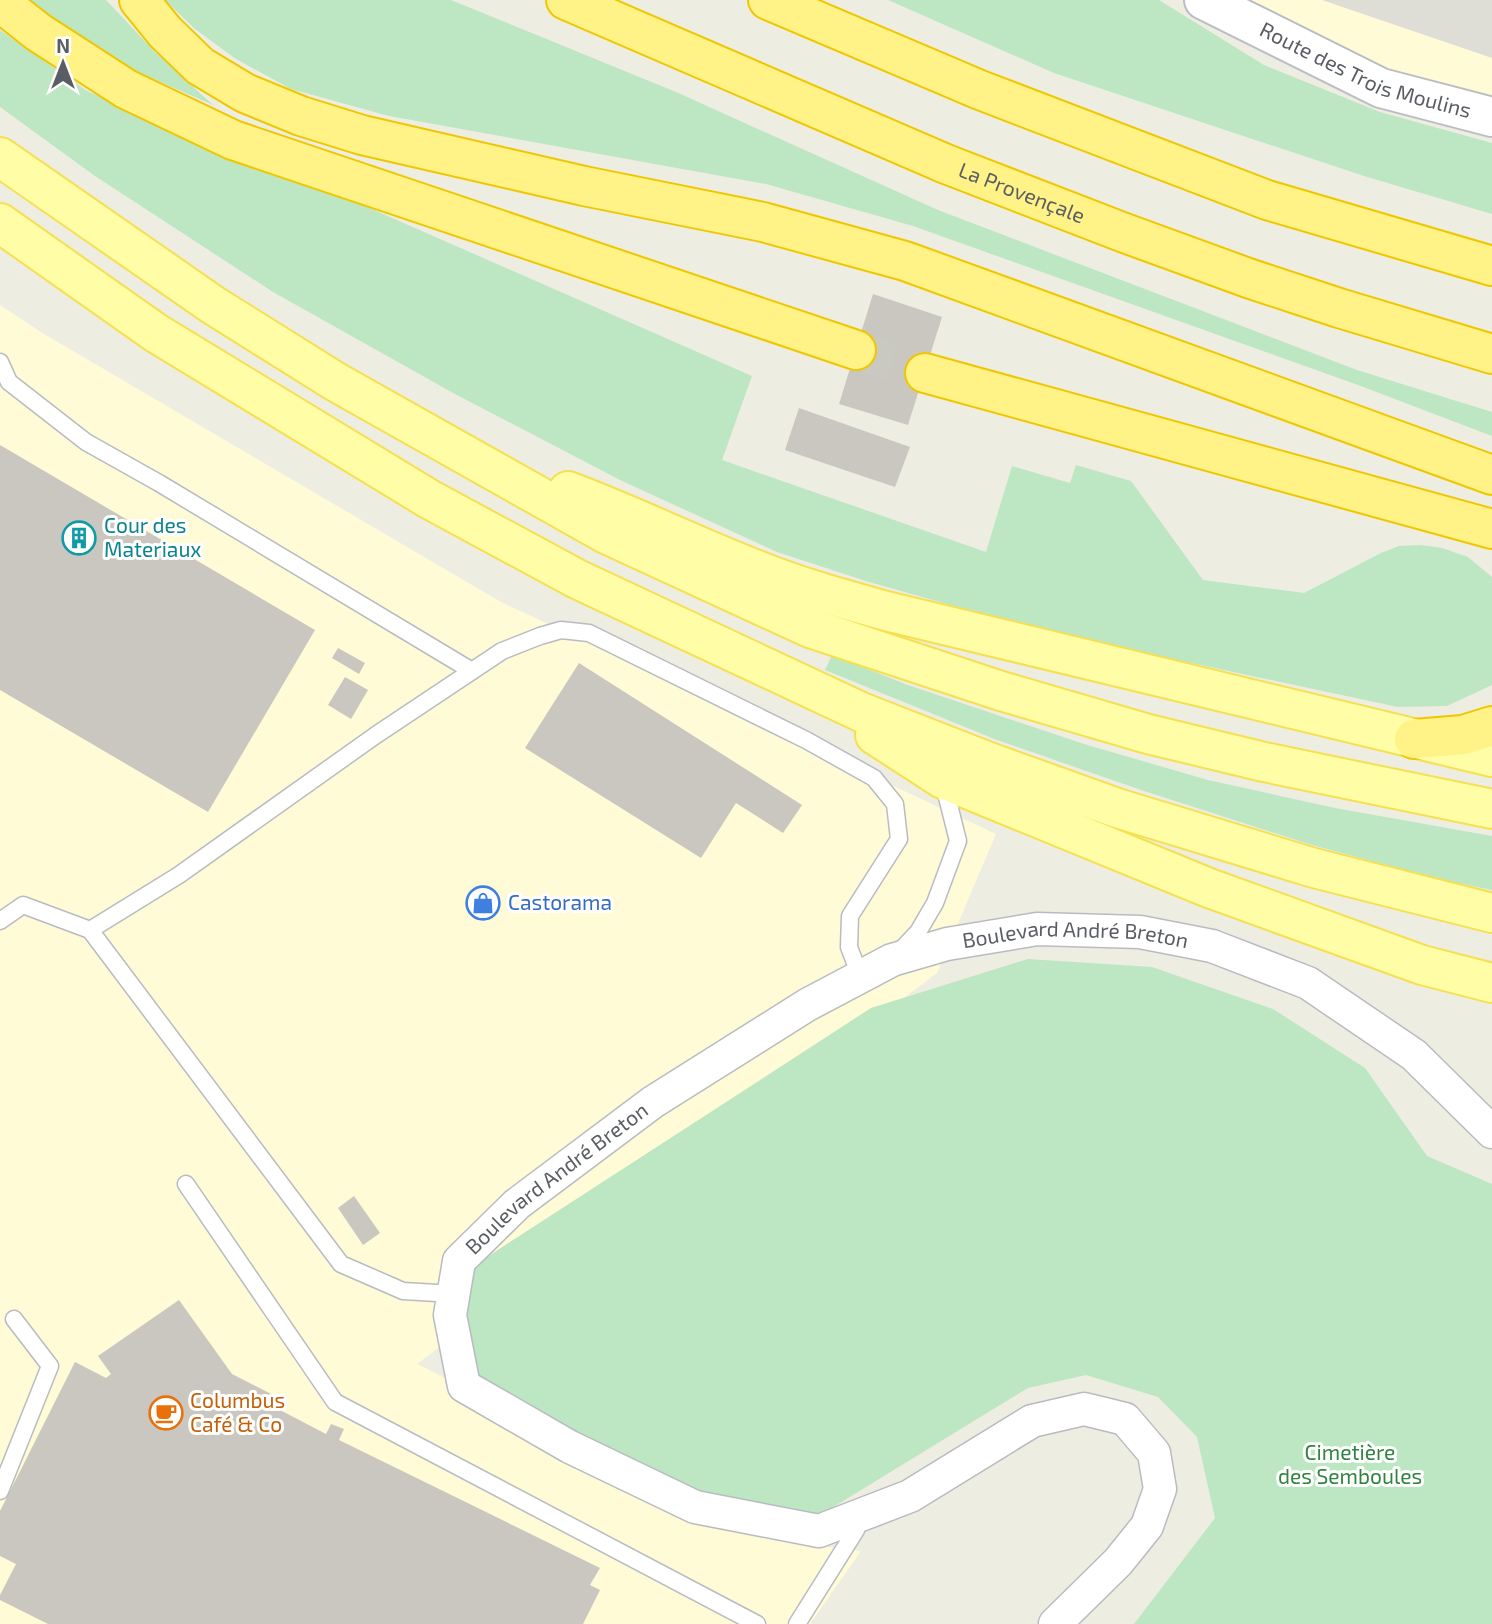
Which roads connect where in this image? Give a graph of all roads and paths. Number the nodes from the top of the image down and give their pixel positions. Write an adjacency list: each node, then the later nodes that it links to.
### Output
1 (139, 0): 17 (highway)
2 (566, 0): 11 (highway, La Provençale)
3 (768, 0): 9 (highway)
4 (1204, 0): 6 (street, Route des Trois Moulins)
5 (0, 2): 10 (highway)
6 (1492, 117)
7 (0, 157): 16 (main road)
8 (0, 223): 21 (main road)
9 (1492, 266)
10 (856, 350)
11 (1492, 354)
12 (0, 362): 14 (lane)
13 (925, 373): 18 (highway)
14 (9, 382): 15 (lane); 22 (lane)
15 (0, 397)
16 (447, 446): 24 (main road); 27 (main road)
17 (1492, 475)
18 (1335, 486): 19 (highway); 20 (highway)
19 (1492, 529)
20 (1492, 548)
21 (770, 668): 26 (main road); 28 (main road)
22 (472, 671): 30 (lane); 32 (lane)
23 (1492, 726): 24 (highway)
24 (1414, 739): 25 (main road)
25 (1492, 757)
26 (943, 779): 31 (lane); 33 (main road)
27 (1492, 809)
28 (1492, 913)
29 (0, 921): 30 (lane)
30 (90, 930): 36 (lane)
31 (892, 960): 32 (street, Boulevard André Breton); 34 (street, Boulevard André Breton)
32 (860, 976): 36 (street, Boulevard André Breton)
33 (1492, 983)
34 (1492, 1132)
35 (186, 1184): 40 (lane)
36 (454, 1294): 39 (street, Boulevard André Breton)
37 (14, 1319): 38 (lane)
38 (0, 1491)
39 (860, 1515): 41 (lane); 42 (street, Boulevard André Breton)
40 (757, 1624)
41 (797, 1624)
42 (1055, 1624)

